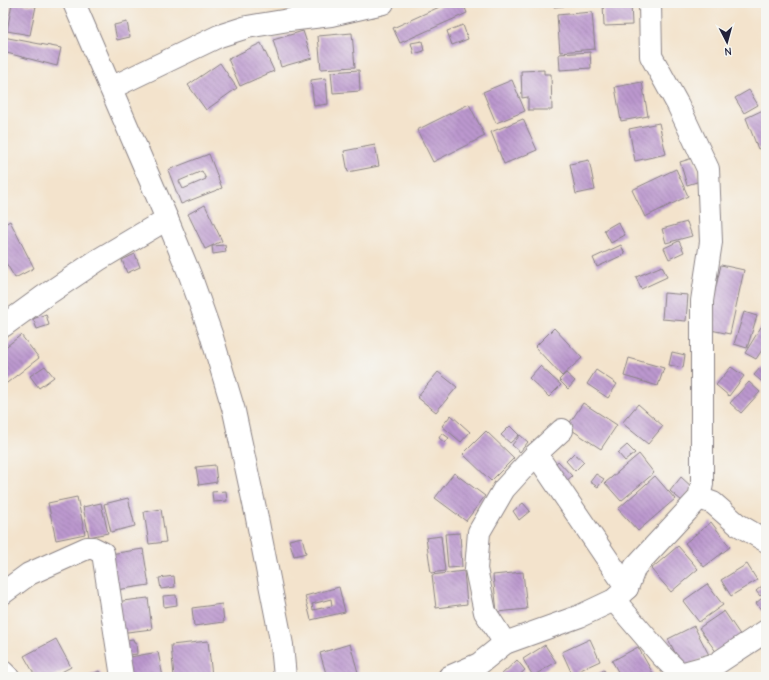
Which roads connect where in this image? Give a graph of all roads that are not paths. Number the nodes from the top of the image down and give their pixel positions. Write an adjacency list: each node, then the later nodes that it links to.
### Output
1 (74, 3): 4 (street)
2 (384, 3): 4 (street)
3 (650, 3): 9 (street)
4 (111, 88): 5 (street)
5 (167, 219): 6 (street); 18 (street)
6 (3, 326)
7 (562, 430): 8 (street)
8 (536, 454): 12 (street); 14 (street)
9 (699, 498): 10 (street); 12 (street)
10 (766, 540)
11 (3, 593): 17 (street)
12 (620, 594): 13 (street); 14 (street)
13 (766, 631)
14 (505, 643): 19 (street)
15 (3, 672): 16 (street)
16 (8, 677)
17 (122, 677)
18 (285, 677)
19 (449, 677)

